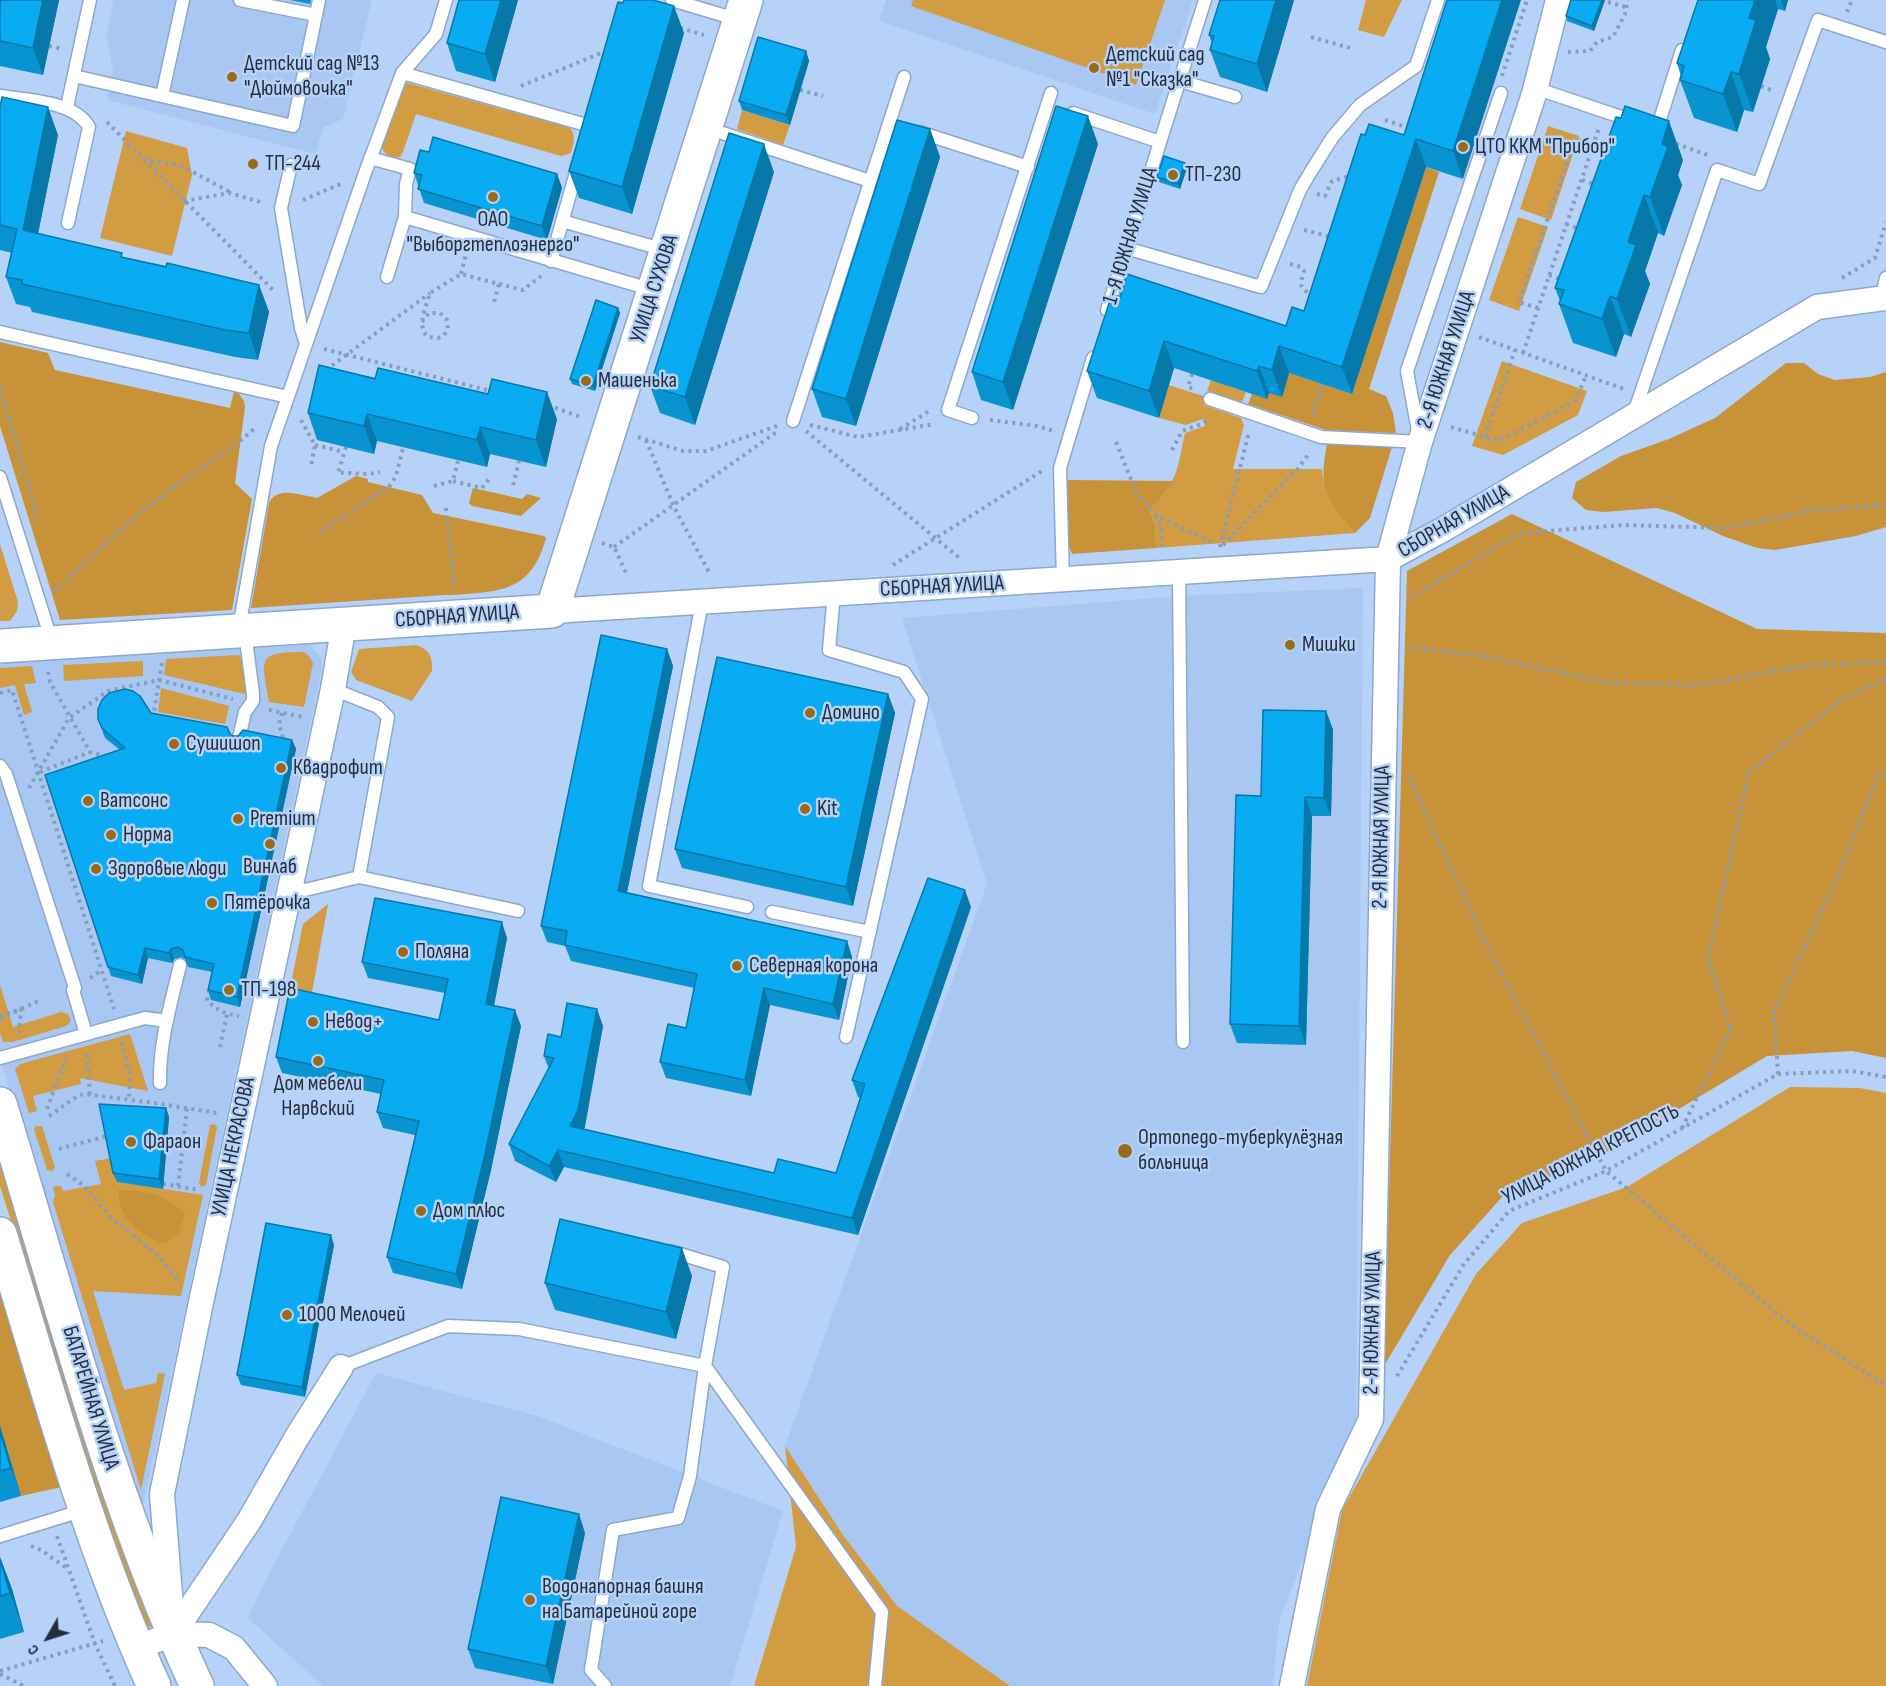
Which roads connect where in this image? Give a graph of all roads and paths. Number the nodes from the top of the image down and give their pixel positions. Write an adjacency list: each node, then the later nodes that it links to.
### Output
1 (90, 0): 24 (lane)
2 (183, 0): 31 (lane)
3 (240, 0): 14 (lane)
4 (319, 0): 14 (lane)
5 (446, 0): 23 (lane)
6 (672, 0): 15 (lane)
7 (1205, 0): 26 (lane, 1-Я ЮЖНАЯ УЛИЦА)
8 (1438, 0): 64 (lane)
9 (1527, 0): 29 (path)
10 (1558, 0): 22 (street, 2-Я ЮЖНАЯ УЛИЦА)
11 (1628, 0): 13 (path)
12 (1606, 2): 13 (path)
13 (1626, 7): 22 (path)
14 (316, 15): 31 (lane)
15 (733, 19): 16 (path); 40 (street, УЛИЦА СУХОВА)
16 (679, 28)
17 (1311, 38): 21 (path)
18 (1886, 42): 98 (lane)
19 (1684, 43): 27 (lane)
20 (612, 49): 33 (path)
21 (1354, 49)
22 (1544, 58): 27 (street, 2-Я ЮЖНАЯ УЛИЦА)
23 (402, 73): 33 (lane); 47 (lane)
24 (74, 76): 31 (lane); 35 (lane)
25 (904, 77): 39 (lane)
26 (1179, 81): 34 (lane); 42 (lane, 1-Я ЮЖНАЯ УЛИЦА)
27 (1535, 88): 81 (street, 2-Я ЮЖНАЯ УЛИЦА)
28 (800, 90): 32 (path)
29 (1501, 93): 112 (lane)
30 (0, 96): 35 (lane)
31 (162, 96)
32 (823, 96)
33 (491, 98): 38 (lane)
34 (1235, 98)
35 (67, 107): 48 (path); 59 (lane)
36 (1602, 119): 44 (path)
37 (1384, 120): 41 (path)
38 (590, 125)
39 (899, 126): 50 (lane); 53 (lane)
40 (706, 128): 53 (lane); 65 (street, УЛИЦА СУХОВА)
41 (1414, 129)
42 (1160, 142): 50 (lane); 64 (lane, 1-Я ЮЖНАЯ УЛИЦА)
43 (1673, 143): 46 (path)
44 (1593, 145): 52 (path); 77 (path)
45 (582, 153): 58 (lane)
46 (1712, 157)
47 (370, 158): 57 (lane); 83 (lane)
48 (143, 160): 55 (path); 78 (path)
49 (291, 165): 78 (lane)
50 (1028, 167): 94 (lane)
51 (1358, 178): 56 (path)
52 (1582, 180): 54 (path); 60 (path)
53 (870, 181): 101 (lane)
54 (1599, 186)
55 (230, 193)
56 (1328, 193)
57 (405, 217): 66 (lane); 69 (lane)
58 (562, 221): 65 (lane); 66 (lane)
59 (68, 223)
60 (1566, 224): 61 (path); 68 (path)
61 (1588, 231)
62 (1311, 232): 63 (path)
63 (1339, 239)
64 (1126, 248): 80 (lane, 1-Я ЮЖНАЯ УЛИЦА)
65 (668, 251): 72 (street, УЛИЦА СУХОВА)
66 (551, 261): 70 (path); 72 (lane)
67 (1304, 271): 75 (path)
68 (1549, 275): 71 (path); 77 (path)
69 (387, 277)
70 (499, 284): 74 (path); 76 (path)
71 (1571, 284)
72 (655, 290): 146 (street, УЛИЦА СУХОВА)
73 (1884, 292): 98 (street, СБОРНАЯ УЛИЦА)
74 (430, 293): 79 (path); 87 (path)
75 (1320, 298)
76 (493, 306)
77 (1538, 308): 86 (path)
78 (299, 316): 83 (lane)
79 (422, 322): 79 (path)
80 (1103, 325)
81 (1458, 329): 85 (path); 112 (street, 2-Я ЮЖНАЯ УЛИЦА)
82 (0, 332): 93 (lane)
83 (306, 344): 87 (path); 93 (lane)
84 (1096, 347): 116 (lane)
85 (1515, 350): 86 (path); 109 (path)
86 (1523, 353): 88 (path)
87 (347, 355): 91 (path); 93 (path)
88 (1586, 375): 92 (path); 109 (path)
89 (1323, 384): 106 (path)
90 (0, 387): 136 (path)
91 (495, 392)
92 (1632, 392)
93 (288, 397): 113 (path); 145 (path); 149 (lane)
94 (952, 397): 99 (lane); 104 (path)
95 (1210, 399): 97 (lane)
96 (548, 405): 100 (path)
97 (1253, 414): 106 (lane); 132 (path)
98 (1633, 417): 134 (street, СБОРНАЯ УЛИЦА)
99 (972, 418): 103 (path); 104 (path)
100 (591, 420)
101 (793, 420): 104 (path); 110 (path); 127 (path); 131 (path)
102 (1204, 423): 115 (path)
103 (1037, 426)
104 (896, 431)
105 (1464, 431): 109 (path)
106 (1306, 432): 108 (lane)
107 (630, 435): 110 (path)
108 (1321, 437): 112 (lane); 132 (path)
109 (1485, 437)
110 (645, 440): 127 (path)
111 (1116, 442): 129 (path)
112 (1420, 442): 134 (street, 2-Я ЮЖНАЯ УЛИЦА)
113 (315, 445): 119 (path); 120 (path)
114 (403, 447): 130 (path)
115 (1172, 450)
116 (1063, 458): 131 (path); 141 (lane)
117 (458, 461): 123 (path)
118 (519, 461): 124 (path)
119 (310, 466)
120 (380, 472)
121 (0, 477): 136 (lane)
122 (489, 479): 123 (path)
123 (453, 481): 125 (path)
124 (513, 485)
125 (434, 486)
126 (1886, 505): 147 (path)
127 (674, 507): 139 (path); 140 (path)
128 (446, 508): 143 (path)
129 (1156, 514): 132 (path); 133 (path)
130 (320, 532)
131 (936, 537): 135 (path); 137 (path)
132 (1219, 549)
133 (1164, 552)
134 (1388, 559): 138 (street, СБОРНАЯ УЛИЦА); 147 (street, 2-Я ЮЖНАЯ УЛИЦА)
135 (965, 562)
136 (28, 565): 145 (lane)
137 (893, 565)
138 (1179, 572): 141 (street, СБОРНАЯ УЛИЦА); 196 (lane)
139 (710, 573)
140 (627, 576)
141 (1063, 580): 142 (street, СБОРНАЯ УЛИЦА)
142 (834, 593): 144 (street, СБОРНАЯ УЛИЦА); 182 (lane)
143 (455, 594)
144 (702, 602): 146 (street, СБОРНАЯ УЛИЦА); 179 (lane)
145 (41, 605): 150 (lane)
146 (552, 611): 148 (street, СБОРНАЯ УЛИЦА)
147 (1387, 611): 151 (street, 2-Я ЮЖНАЯ УЛИЦА)
148 (344, 624): 149 (street, СБОРНАЯ УЛИЦА); 158 (street, УЛИЦА НЕКРАСОВА)
149 (242, 631): 150 (street, СБОРНАЯ УЛИЦА); 166 (lane)
150 (53, 643): 152 (street, СБОРНАЯ УЛИЦА)
151 (1386, 645): 154 (path); 239 (street, 2-Я ЮЖНАЯ УЛИЦА)
152 (0, 646)
153 (163, 655): 156 (path)
154 (1886, 662)
155 (1886, 679): 209 (path)
156 (159, 680): 160 (path); 164 (path); 165 (path)
157 (50, 682): 164 (path)
158 (333, 689): 177 (lane); 178 (street, УЛИЦА НЕКРАСОВА)
159 (0, 693): 172 (path)
160 (231, 699)
161 (276, 711): 162 (path)
162 (282, 713): 163 (path); 167 (path)
163 (307, 717)
164 (69, 718): 168 (path); 172 (path)
165 (153, 722)
166 (239, 738)
167 (284, 747)
168 (90, 752): 169 (path); 172 (path)
169 (112, 758)
170 (0, 766): 194 (lane)
171 (1886, 771): 199 (path)
172 (40, 772): 174 (path); 175 (path)
173 (1409, 776): 212 (path)
174 (43, 782): 176 (path); 186 (path)
175 (32, 783)
176 (48, 784)
177 (359, 877): 178 (lane); 180 (lane)
178 (291, 886): 228 (street, УЛИЦА НЕКРАСОВА)
179 (747, 907)
180 (518, 911)
181 (772, 912): 182 (lane)
182 (870, 932): 195 (lane)
183 (180, 965): 191 (lane)
184 (212, 981): 188 (path)
185 (38, 1001): 187 (path)
186 (112, 1001)
187 (21, 1009): 190 (path); 193 (path)
188 (227, 1014): 189 (path); 197 (path)
189 (242, 1016)
190 (0, 1018)
191 (167, 1021): 192 (lane); 201 (lane)
192 (120, 1024): 194 (lane); 203 (path)
193 (18, 1027)
194 (80, 1036): 198 (lane); 202 (path); 206 (path)
195 (846, 1037)
196 (1183, 1042)
197 (220, 1047)
198 (0, 1058)
199 (1778, 1074): 200 (path, УЛИЦА ЮЖНАЯ КРЕПОСТЬ); 209 (path, УЛИЦА ЮЖНАЯ КРЕПОСТЬ)
200 (1886, 1077)
201 (160, 1083)
202 (90, 1095): 203 (path); 208 (path)
203 (129, 1100): 205 (path)
204 (0, 1104): 228 (street, БАТАРЕЙНАЯ УЛИЦА)
205 (187, 1108): 207 (path); 215 (path)
206 (46, 1109)
207 (222, 1114)
208 (49, 1116)
209 (1682, 1128): 212 (path, УЛИЦА ЮЖНАЯ КРЕПОСТЬ)
210 (107, 1136): 211 (path)
211 (59, 1149)
212 (1606, 1171): 222 (path, УЛИЦА ЮЖНАЯ КРЕПОСТЬ); 223 (path)
213 (67, 1174): 219 (path)
214 (163, 1184): 215 (path)
215 (178, 1186): 216 (path)
216 (207, 1191)
217 (0, 1234): 224 (street, БАТАРЕЙНАЯ УЛИЦА)
218 (657, 1247): 220 (lane)
219 (186, 1291)
220 (705, 1366): 221 (lane); 237 (lane); 238 (lane)
221 (341, 1367): 228 (street)
222 (1395, 1380)
223 (1886, 1386)
224 (85, 1509): 225 (lane); 229 (street, БАТАРЕЙНАЯ УЛИЦА)
225 (51, 1520): 226 (lane); 227 (path)
226 (1, 1536): 227 (path)
227 (69, 1570): 230 (path)
228 (173, 1634): 229 (street); 235 (street, БАТАРЕЙНАЯ УЛИЦА); 236 (street)
229 (124, 1643): 230 (path); 234 (street, БАТАРЕЙНАЯ УЛИЦА)
230 (95, 1644): 231 (path); 233 (path)
231 (0, 1673): 232 (path)
232 (24, 1686)
233 (115, 1686)
234 (154, 1686)
235 (197, 1686)
236 (265, 1686)
237 (605, 1686)
238 (875, 1686)
239 (1292, 1686)

